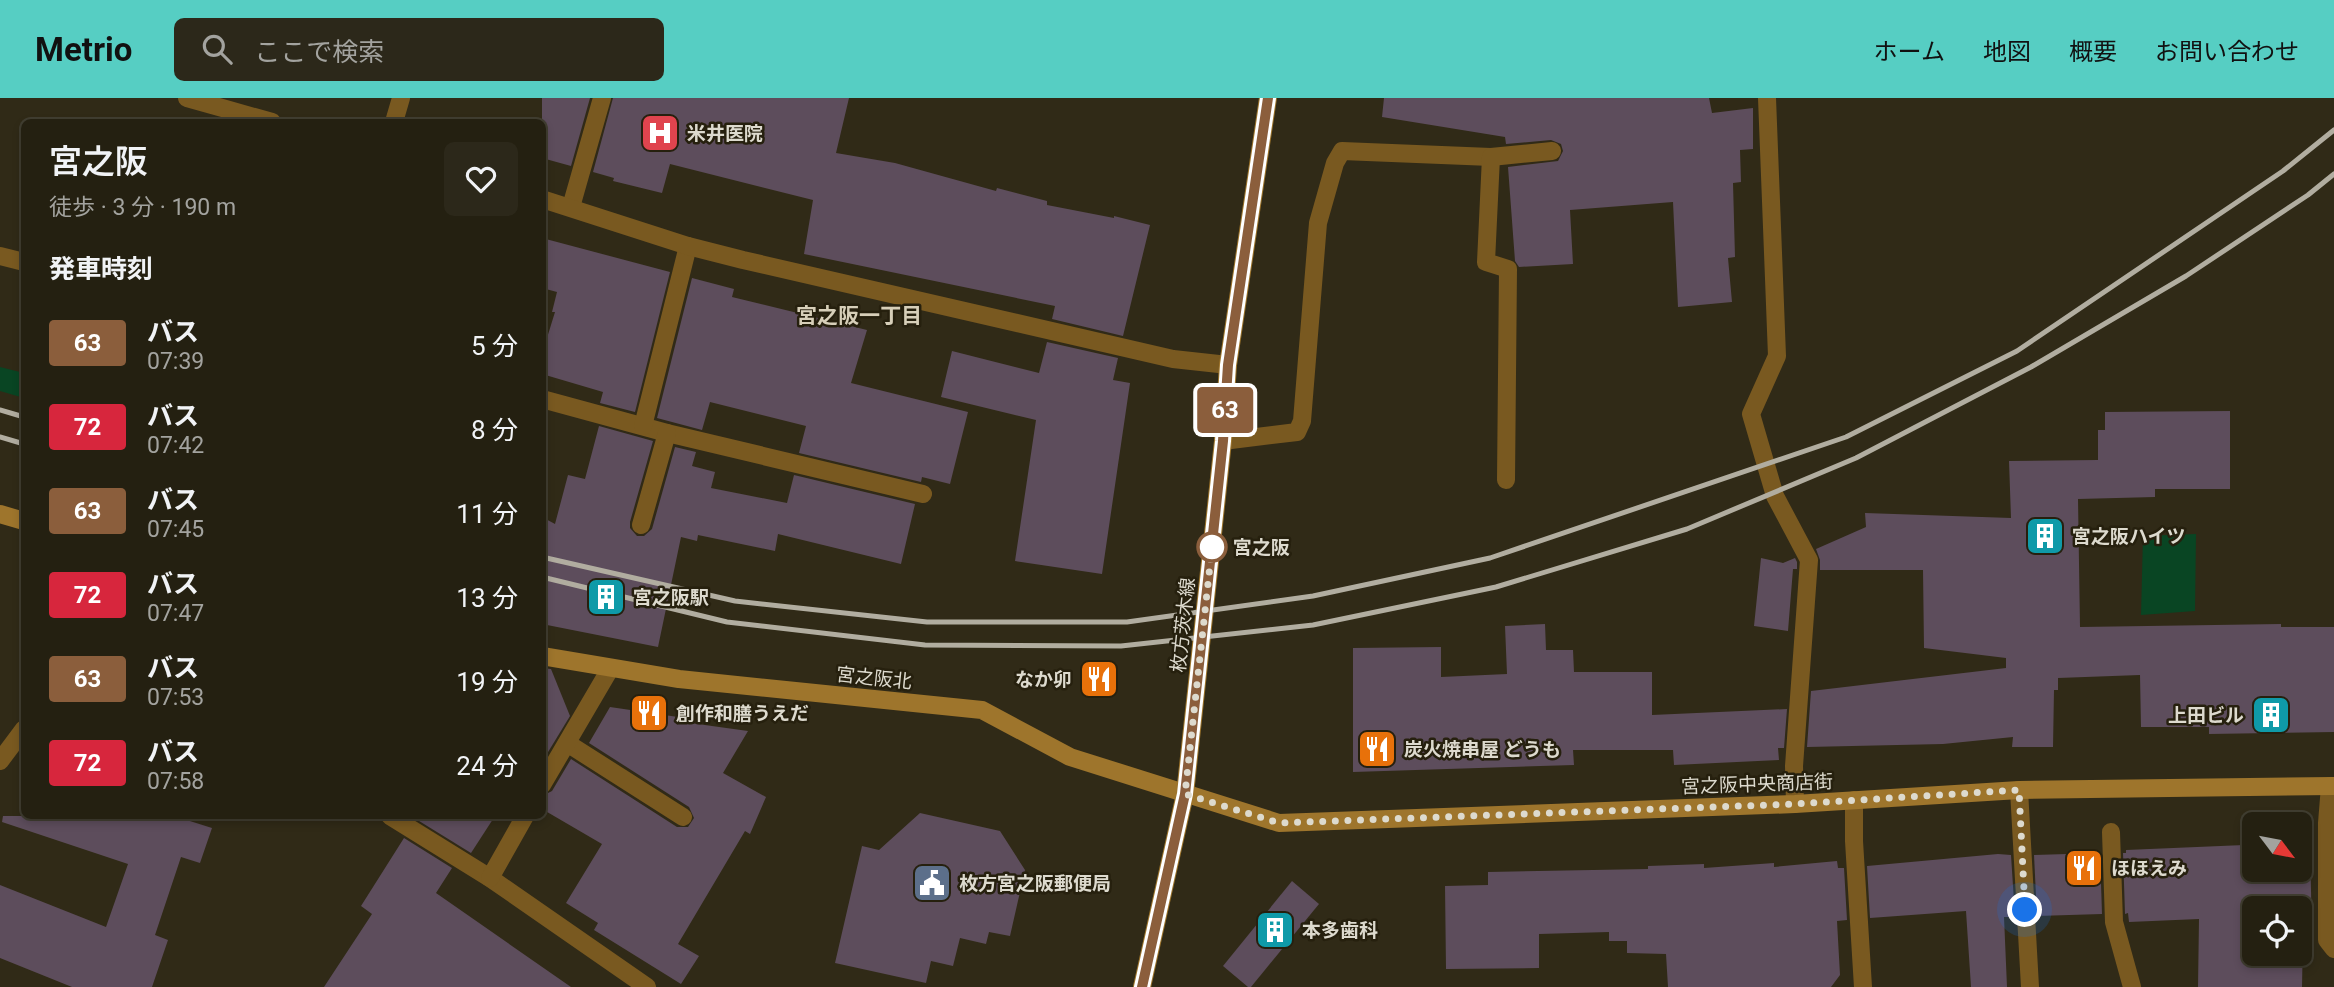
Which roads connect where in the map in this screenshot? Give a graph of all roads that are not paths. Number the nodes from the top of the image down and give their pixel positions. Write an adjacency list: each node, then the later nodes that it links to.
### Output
1 (187, 98): 6 (street)
2 (401, 98): 7 (street)
3 (603, 98): 11 (street)
4 (1268, 98): 15 (street, 枚方茨木線)
5 (1767, 98): 35 (street)
6 (235, 118)
7 (395, 119)
8 (1552, 151): 9 (street)
9 (1491, 157): 19 (street); 20 (street)
10 (546, 200): 11 (street)
11 (571, 207): 12 (street)
12 (688, 246): 15 (street); 17 (street)
13 (0, 256): 14 (street)
14 (21, 261)
15 (1228, 365): 19 (street, 枚方茨木線)
16 (546, 400): 17 (street)
17 (642, 426): 18 (street)
18 (667, 433): 21 (street); 24 (street)
19 (1223, 441): 33 (street, 枚方茨木線)
20 (1506, 480)
21 (923, 494)
22 (0, 514): 23 (street)
23 (21, 520)
24 (640, 525)
25 (546, 657): 26 (street, 宮之阪北)
26 (610, 669): 28 (street); 33 (street, 宮之阪北)
27 (21, 733): 29 (street)
28 (567, 743): 30 (street); 36 (street)
29 (0, 761)
30 (546, 779)
31 (2332, 786): 32 (street, 宮之阪中央商店街); 41 (street)
32 (2019, 790): 34 (street, 宮之阪中央商店街); 45 (street)
33 (1185, 794): 35 (street, 宮之阪中央商店街); 43 (street, 枚方茨木線)
34 (1854, 800): 35 (street, 宮之阪中央商店街); 44 (street)
35 (1795, 804)
36 (683, 817)
37 (395, 819): 40 (street)
38 (523, 819): 40 (street)
39 (2111, 832): 46 (street)
40 (490, 878): 42 (street)
41 (2334, 949)
42 (647, 987)
43 (1142, 987)
44 (1863, 987)
45 (2030, 987)
46 (2132, 987)

